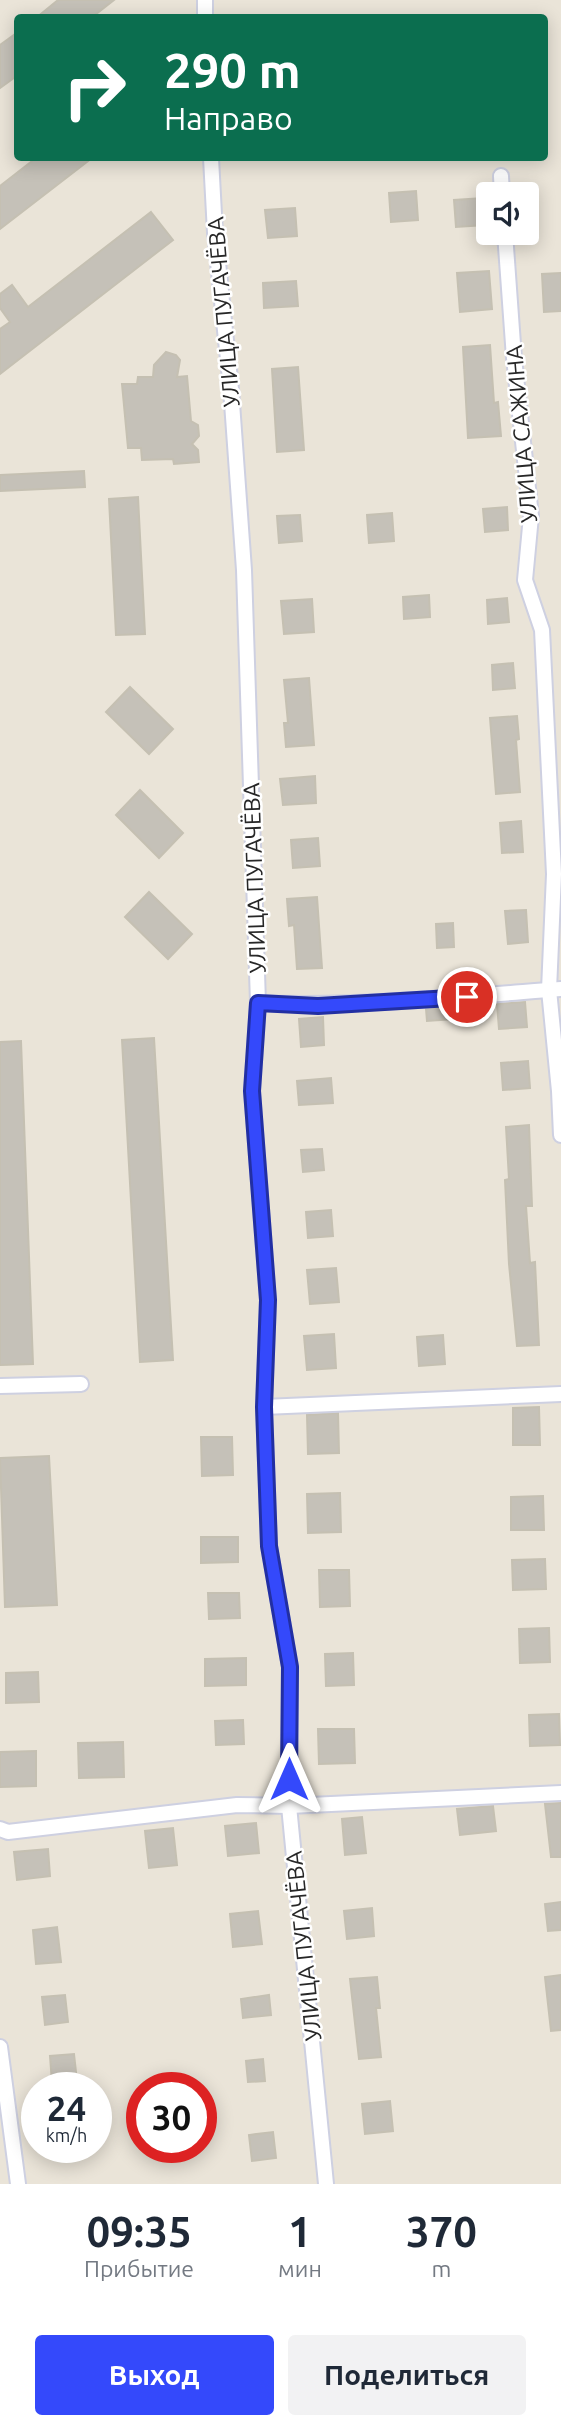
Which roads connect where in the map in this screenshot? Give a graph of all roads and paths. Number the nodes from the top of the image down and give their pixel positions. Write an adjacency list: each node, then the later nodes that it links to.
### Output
1 (211, 161): 6 (street, УЛИЦА ПУГАЧЁВА)
2 (501, 176): 3 (street)
3 (501, 182)
4 (506, 245): 5 (street, УЛИЦА САЖИНА)
5 (555, 989): 6 (street); 7 (street, УЛИЦА САЖИНА)
6 (258, 1003): 11 (street, УЛИЦА ПУГАЧЁВА)
7 (561, 1135)
8 (81, 1384): 9 (street)
9 (0, 1386)
10 (561, 1394): 11 (street)
11 (264, 1407): 13 (street, УЛИЦА ПУГАЧЁВА)
12 (561, 1793): 13 (street)
13 (289, 1807): 14 (street); 17 (street, УЛИЦА ПУГАЧЁВА)
14 (0, 1829)
15 (0, 2047): 16 (street)
16 (18, 2184)
17 (326, 2184)

